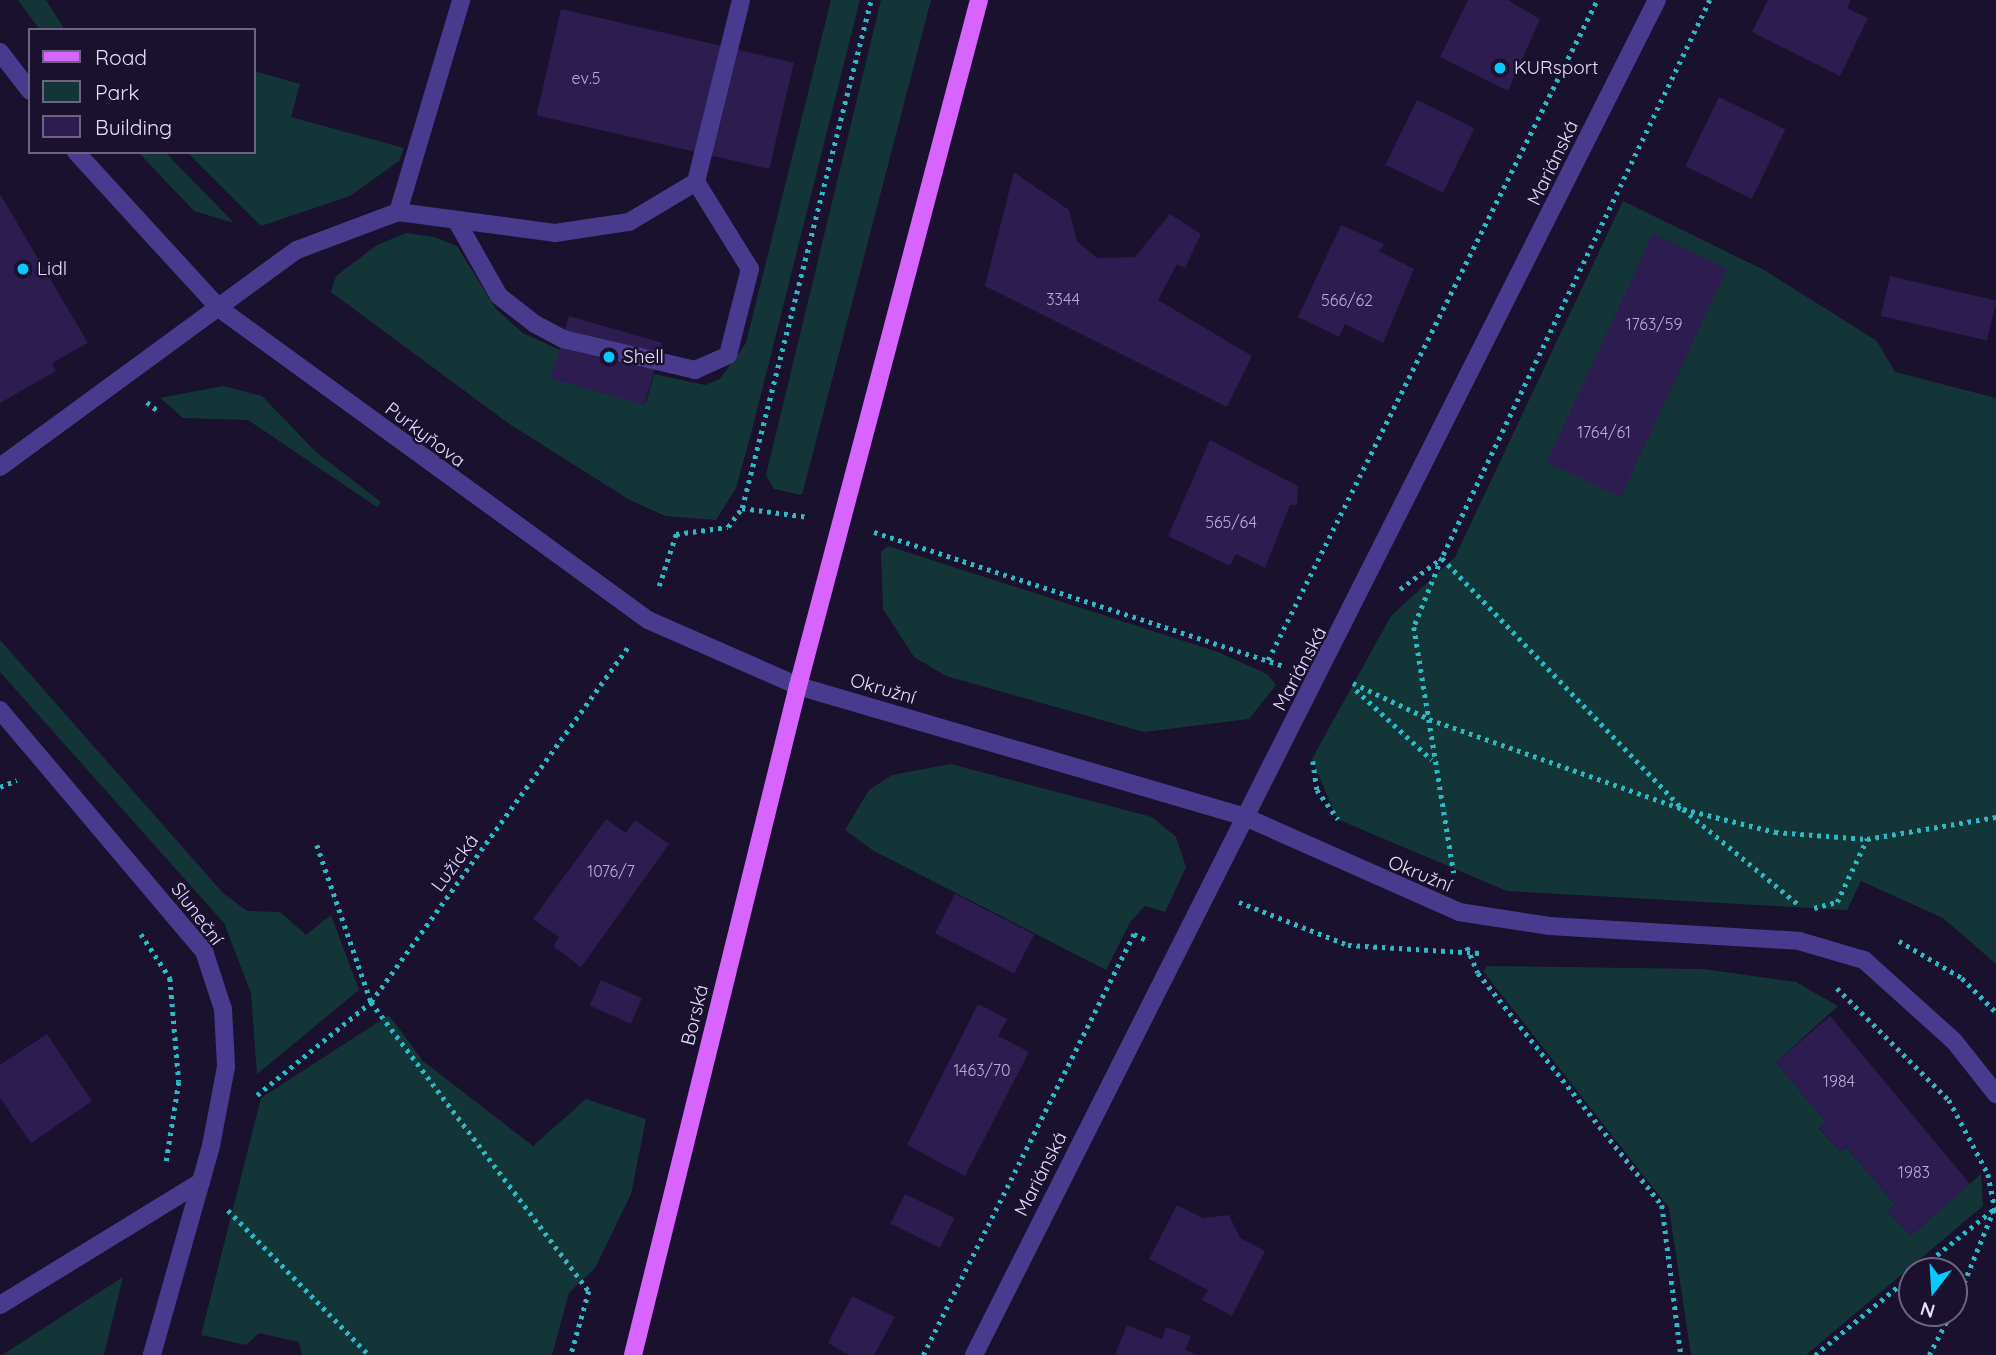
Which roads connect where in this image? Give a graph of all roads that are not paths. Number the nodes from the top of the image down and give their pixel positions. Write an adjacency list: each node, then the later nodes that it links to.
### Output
1 (461, 0): 9 (street)
2 (741, 0): 8 (street)
3 (979, 0): 13 (main road, Borská)
4 (1657, 0): 15 (street, Mariánská)
5 (0, 52): 6 (street)
6 (28, 89)
7 (78, 154): 11 (street, Purkyňova)
8 (696, 182): 10 (street); 10 (street)
9 (398, 212): 10 (street); 11 (street)
10 (456, 220)
11 (220, 309): 12 (street); 13 (street, Purkyňova)
12 (0, 467)
13 (799, 686): 15 (street, Okružní); 20 (main road, Borská)
14 (0, 710): 17 (street, Sluneční)
15 (1245, 817): 16 (street, Okružní); 21 (street, Mariánská)
16 (1996, 1094)
17 (201, 1182): 18 (street); 19 (street, Sluneční)
18 (0, 1305)
19 (152, 1355)
20 (632, 1355)
21 (974, 1355)

